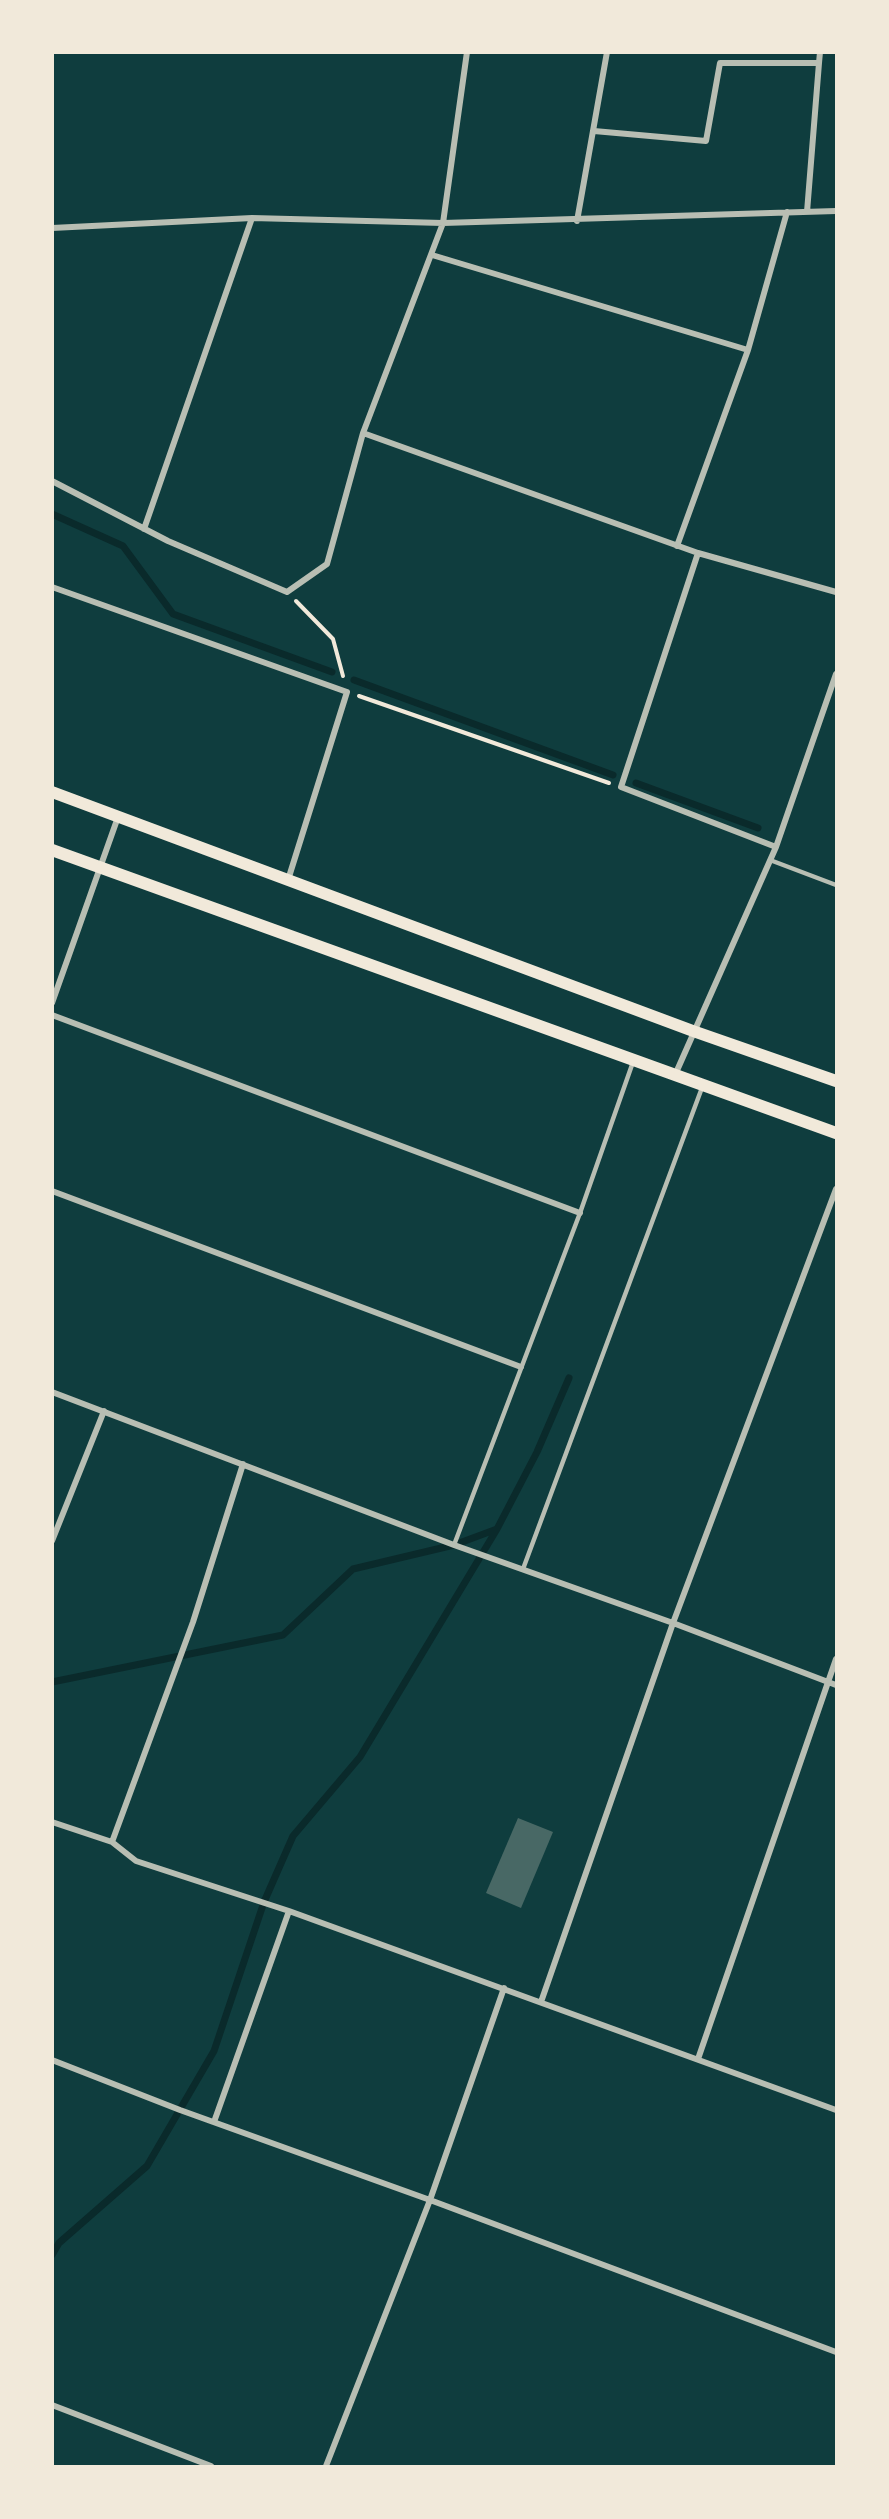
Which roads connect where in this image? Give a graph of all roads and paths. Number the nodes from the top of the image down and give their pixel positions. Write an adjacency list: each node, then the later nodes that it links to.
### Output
1 (467, 52): 11 (street)
2 (607, 52): 5 (street)
3 (820, 52): 4 (street)
4 (819, 63): 5 (street); 7 (street)
5 (594, 131): 10 (street)
6 (837, 211): 7 (street)
7 (807, 212): 8 (street)
8 (787, 213): 10 (street); 14 (street)
9 (252, 218): 11 (street); 12 (street); 17 (street)
10 (578, 221): 11 (street)
11 (443, 223): 13 (street)
12 (52, 228)
13 (432, 255): 14 (street); 15 (street)
14 (748, 350): 18 (street)
15 (363, 433): 18 (street); 21 (street)
16 (52, 481): 17 (street)
17 (144, 529): 21 (street)
18 (677, 546): 19 (street)
19 (698, 554): 22 (street); 27 (street)
20 (52, 587): 24 (street)
21 (287, 592): 24 (path)
22 (837, 592)
23 (837, 674): 25 (street)
24 (347, 692): 27 (path); 34 (street)
25 (828, 705): 26 (street); 30 (street)
26 (837, 708)
27 (621, 787): 30 (street)
28 (52, 792): 29 (main road)
29 (118, 817): 33 (street); 34 (main road)
30 (776, 847): 32 (street)
31 (52, 849): 33 (main road)
32 (770, 860): 35 (lane); 38 (street)
33 (99, 866): 36 (street); 39 (main road)
34 (288, 880): 38 (main road)
35 (837, 885)
36 (52, 1003)
37 (52, 1015): 46 (street)
38 (693, 1031): 40 (street); 41 (main road)
39 (633, 1059): 40 (main road); 46 (lane)
40 (675, 1075): 42 (main road)
41 (837, 1081)
42 (703, 1085): 43 (main road); 53 (lane)
43 (837, 1133)
44 (837, 1189): 54 (street)
45 (52, 1191): 47 (street)
46 (580, 1213): 47 (lane)
47 (521, 1366): 52 (lane)
48 (52, 1392): 49 (street)
49 (104, 1411): 50 (street); 51 (street)
50 (243, 1464): 52 (street); 59 (street)
51 (52, 1541)
52 (454, 1545): 53 (street)
53 (523, 1569): 54 (street)
54 (673, 1623): 56 (street); 62 (street)
55 (837, 1659): 56 (street)
56 (828, 1681): 57 (street); 64 (street)
57 (837, 1685)
58 (52, 1822): 59 (street)
59 (112, 1842): 60 (street)
60 (289, 1911): 61 (street); 66 (street)
61 (504, 1988): 62 (street); 67 (street)
62 (541, 2002): 64 (street)
63 (52, 2060): 66 (street)
64 (698, 2060): 65 (street)
65 (837, 2110)
66 (214, 2122): 67 (street)
67 (430, 2200): 68 (street); 71 (street)
68 (837, 2352)
69 (52, 2405): 70 (street)
70 (212, 2466)
71 (326, 2466)

